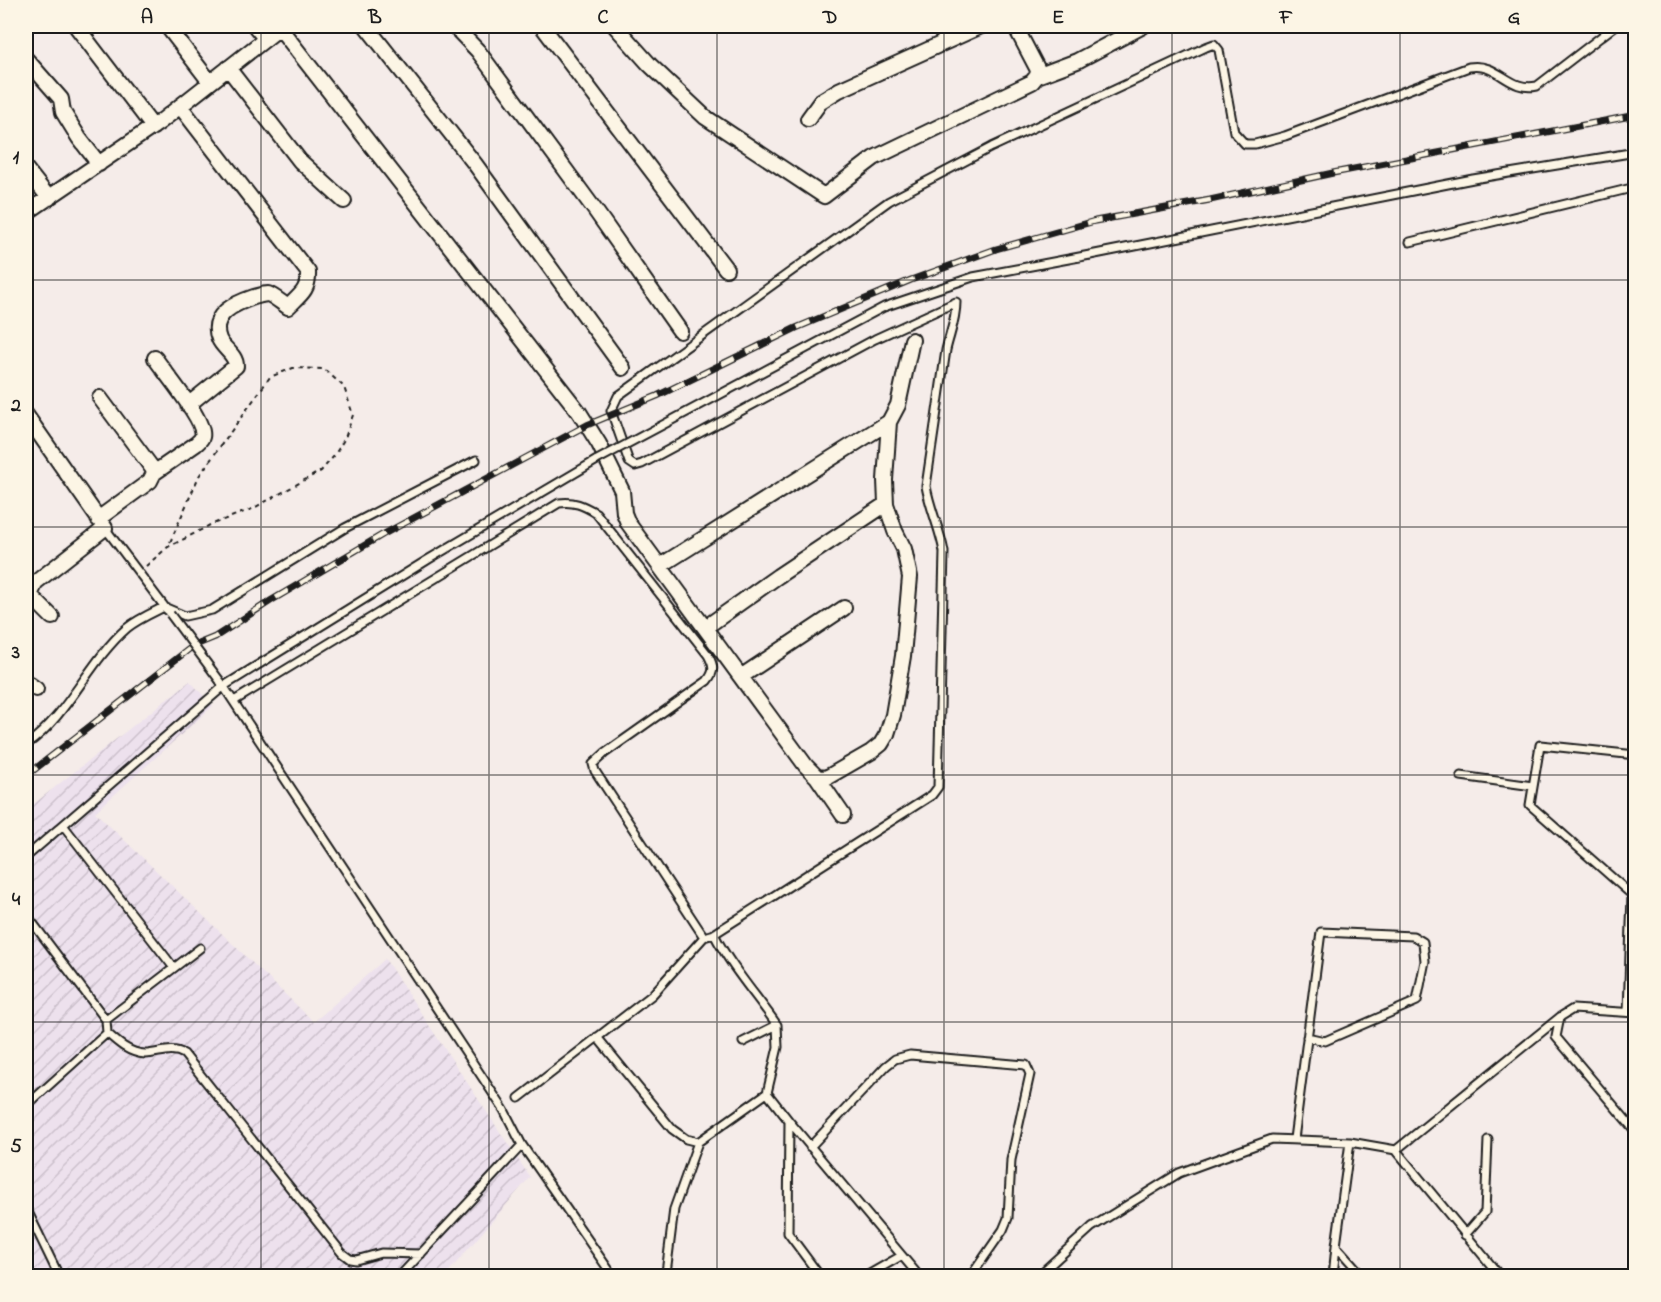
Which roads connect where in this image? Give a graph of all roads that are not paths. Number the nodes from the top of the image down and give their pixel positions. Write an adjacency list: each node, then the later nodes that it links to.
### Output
1 (76, 26): 22 (street)
2 (167, 26): 19 (street)
3 (255, 26): 14 (street)
4 (281, 26): 14 (street); 44 (street)
5 (366, 26): 35 (street)
6 (454, 26): 32 (street)
7 (542, 26): 31 (street)
8 (615, 26): 18 (street)
9 (940, 26): 15 (street)
10 (981, 26): 15 (street)
11 (1015, 26): 18 (street)
12 (1143, 26): 18 (street)
13 (1615, 26): 64 (lane)
14 (265, 38): 17 (street)
15 (947, 41): 21 (street)
16 (26, 59): 24 (street)
17 (228, 68): 19 (street); 28 (street)
18 (1037, 76)
19 (210, 82): 20 (street)
20 (180, 106): 22 (street); 37 (street)
21 (808, 119)
22 (153, 127): 24 (street)
23 (1635, 153): 51 (lane, bridge)
24 (99, 164): 27 (street)
25 (26, 169): 27 (street)
26 (1635, 187): 30 (lane)
27 (49, 198): 29 (street)
28 (344, 201)
29 (26, 213)
30 (1410, 242)
31 (726, 269)
32 (680, 331)
33 (912, 340): 39 (street)
34 (155, 358): 37 (street)
35 (623, 368)
36 (100, 398): 41 (street)
37 (188, 405): 41 (street)
38 (26, 415): 43 (street)
39 (889, 422): 42 (street); 44 (street)
40 (476, 460): 46 (lane)
41 (154, 473): 43 (street)
42 (886, 504): 49 (street); 56 (street)
43 (102, 524): 45 (street); 46 (lane)
44 (660, 566): 49 (street)
45 (27, 597): 48 (street)
46 (164, 607): 51 (lane, bridge); 53 (lane)
47 (844, 608): 50 (street)
48 (52, 617)
49 (706, 627): 50 (street)
50 (742, 676): 56 (street)
51 (222, 684): 52 (lane); 59 (lane)
52 (234, 701): 65 (lane); 85 (lane)
53 (26, 745)
54 (1635, 756): 57 (lane)
55 (1461, 776): 57 (lane)
56 (817, 777): 58 (street)
57 (1533, 786): 62 (lane)
58 (843, 815)
59 (63, 825): 60 (lane); 67 (lane)
60 (26, 857)
61 (1635, 867): 62 (lane)
62 (1632, 894): 68 (lane)
63 (26, 914): 70 (lane)
64 (714, 934): 65 (lane); 71 (lane)
65 (704, 937): 73 (lane)
66 (200, 948): 67 (lane)
67 (174, 968): 70 (lane)
68 (1632, 1012): 69 (lane)
69 (1560, 1017): 80 (lane); 87 (lane)
70 (106, 1020): 72 (lane)
71 (777, 1025): 75 (lane); 76 (lane)
72 (107, 1033): 78 (lane); 91 (lane)
73 (597, 1037): 77 (lane); 83 (lane)
74 (1307, 1037): 74 (lane); 81 (lane)
75 (742, 1042)
76 (767, 1093): 79 (lane); 83 (lane)
77 (519, 1098)
78 (26, 1106)
79 (789, 1121): 86 (lane); 97 (lane)
80 (1635, 1132)
81 (1294, 1140): 84 (lane); 101 (lane)
82 (1488, 1140): 89 (lane)
83 (698, 1142): 96 (lane)
84 (1350, 1142): 87 (lane); 90 (lane)
85 (522, 1144): 91 (lane); 95 (lane)
86 (810, 1148): 92 (lane); 100 (lane)
87 (1396, 1150): 89 (lane)
88 (26, 1208): 93 (lane)
89 (1465, 1234): 104 (lane)
90 (1336, 1246): 102 (lane); 103 (lane)
91 (421, 1254): 94 (lane)
92 (901, 1256): 98 (lane); 99 (lane)
93 (59, 1276)
94 (400, 1276)
95 (613, 1276)
96 (668, 1276)
97 (820, 1276)
98 (866, 1276)
99 (919, 1276)
100 (971, 1276)
101 (1038, 1276)
102 (1333, 1276)
103 (1362, 1276)
104 (1500, 1276)

